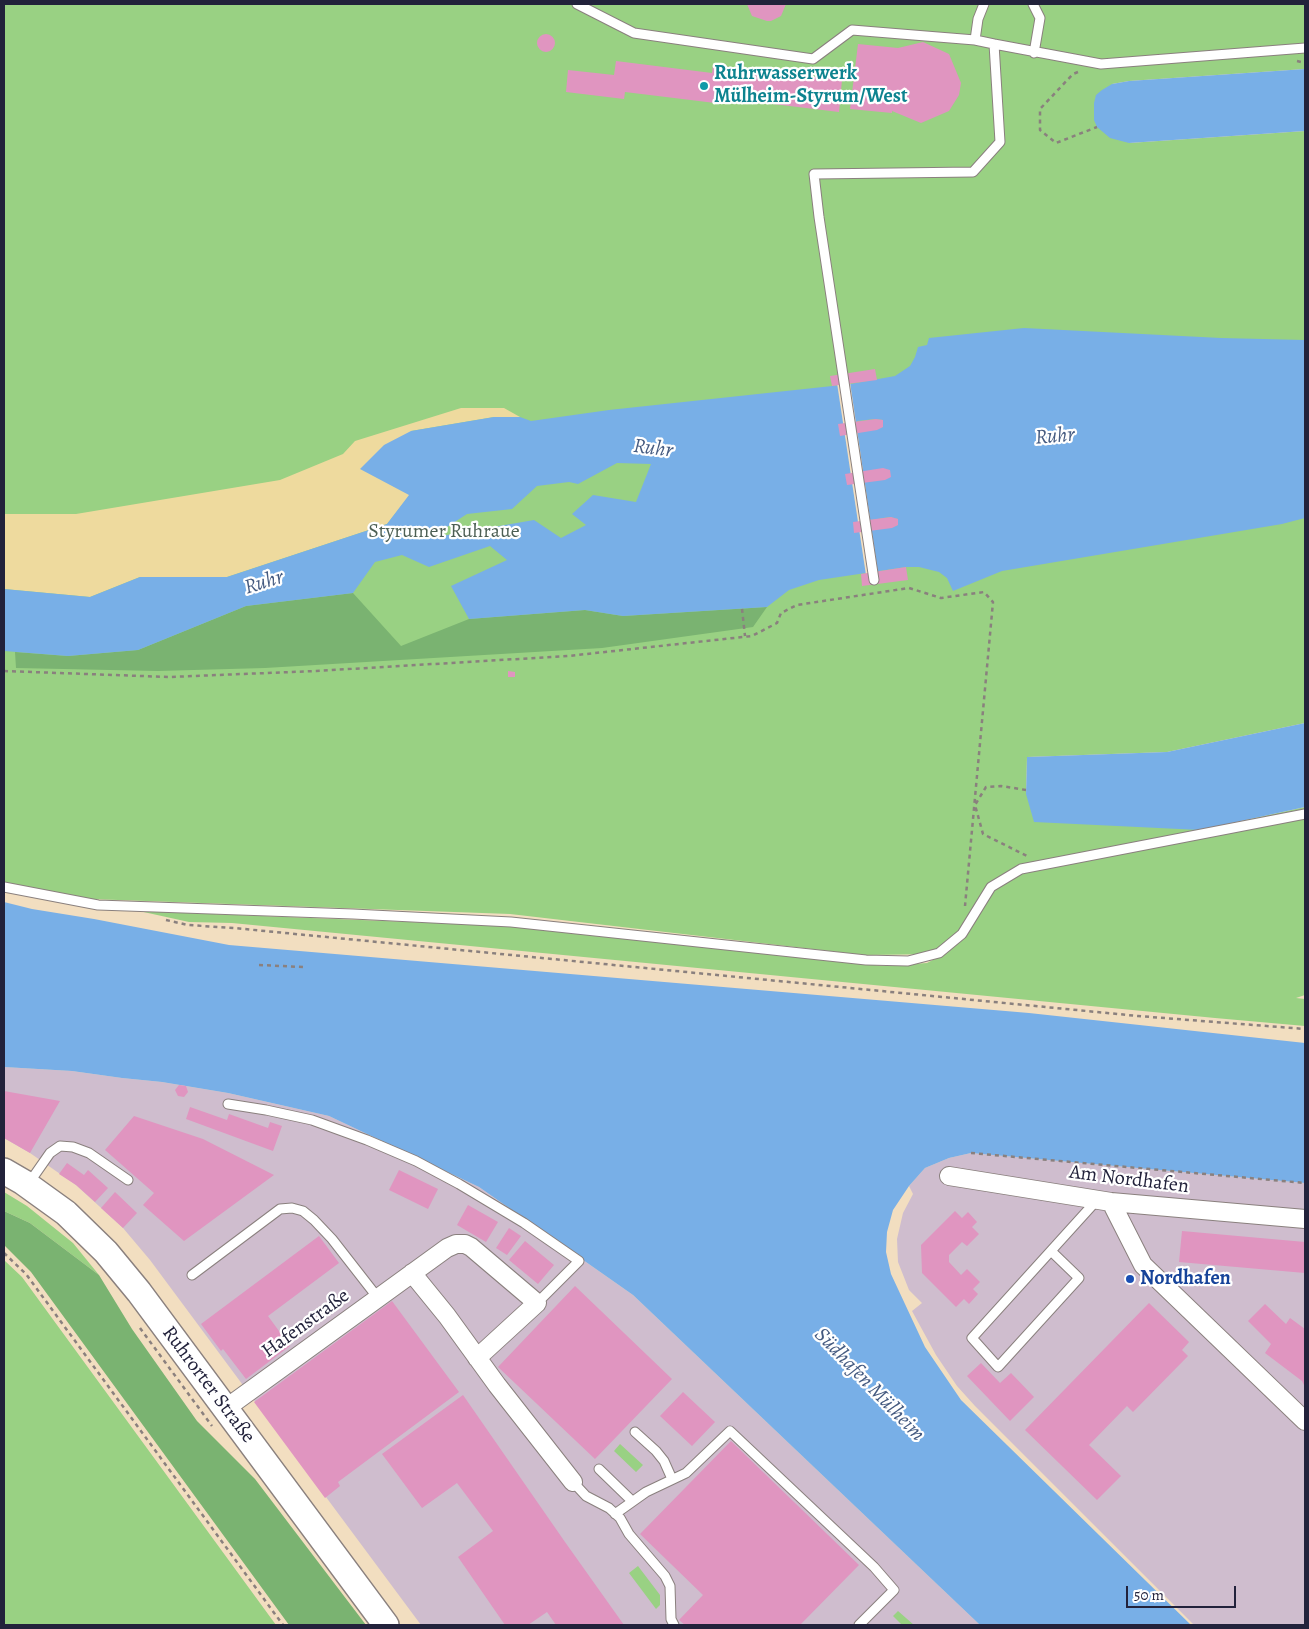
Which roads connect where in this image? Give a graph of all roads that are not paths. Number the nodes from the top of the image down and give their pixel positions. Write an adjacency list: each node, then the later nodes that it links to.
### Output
1 (577, 4): 4 (lane)
2 (984, 4): 4 (lane)
3 (1033, 4): 7 (lane)
4 (975, 40): 5 (lane)
5 (994, 44): 7 (lane); 8 (lane)
6 (1305, 48): 7 (lane)
7 (1034, 53)
8 (874, 580)
9 (1305, 814): 10 (lane)
10 (4, 887)
11 (228, 1104): 22 (lane)
12 (4, 1171): 15 (main road, Ruhrorter Straße)
13 (949, 1176): 16 (street, Am Nordhafen)
14 (128, 1180): 15 (lane)
15 (27, 1185): 24 (main road, Ruhrorter Straße)
16 (1104, 1201): 17 (street, Am Nordhafen); 18 (lane); 25 (street)
17 (1305, 1219)
18 (1051, 1250): 18 (lane)
19 (412, 1273): 21 (street, Hafenstraße); 22 (street, Hafenstraße); 23 (street)
20 (192, 1275): 21 (lane)
21 (378, 1298): 24 (street, Hafenstraße)
22 (537, 1303): 23 (street)
23 (477, 1358): 29 (street)
24 (217, 1416): 32 (main road, Ruhrorter Straße)
25 (1305, 1421)
26 (635, 1432): 28 (lane)
27 (599, 1469): 30 (lane)
28 (672, 1479): 30 (lane); 34 (lane)
29 (573, 1482): 31 (lane)
30 (632, 1501): 31 (lane)
31 (615, 1514): 33 (lane)
32 (386, 1625)
33 (674, 1625)
34 (859, 1625)

